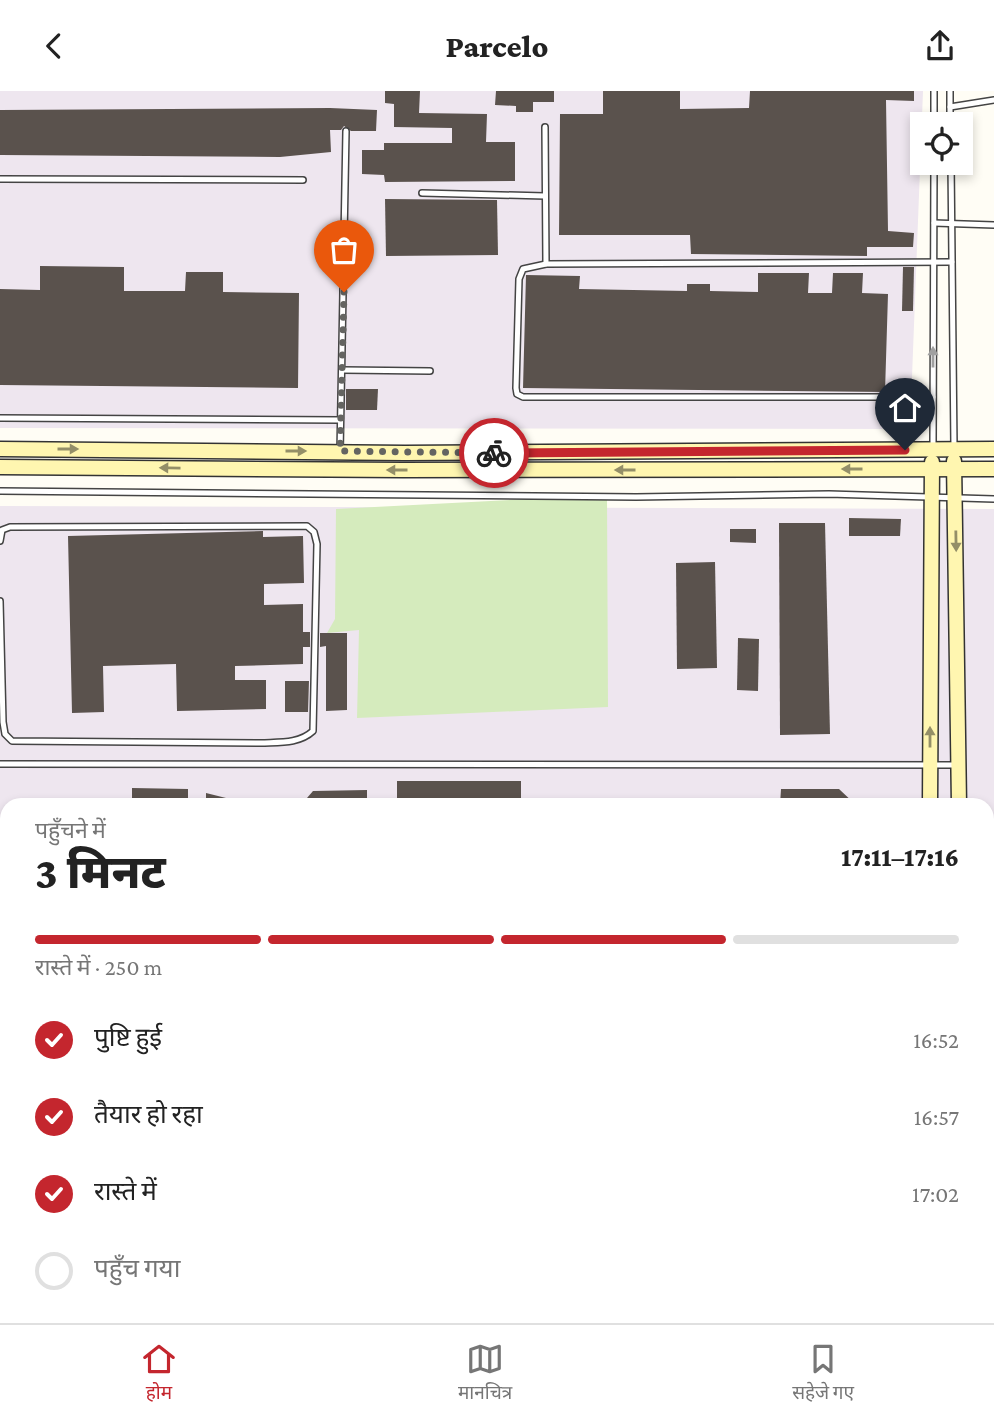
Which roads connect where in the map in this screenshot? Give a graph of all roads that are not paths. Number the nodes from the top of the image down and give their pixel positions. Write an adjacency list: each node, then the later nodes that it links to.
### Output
1 (934, 91): 5 (lane)
2 (950, 91): 4 (lane)
3 (994, 100): 4 (lane)
4 (950, 107): 6 (lane)
5 (934, 112)
6 (950, 112)
7 (545, 127): 14 (lane)
8 (346, 131): 21 (lane)
9 (934, 175): 15 (lane)
10 (951, 175): 16 (lane)
11 (0, 179): 12 (lane)
12 (303, 180)
13 (422, 193): 14 (lane)
14 (545, 196): 20 (lane)
15 (934, 223): 16 (lane); 18 (lane)
16 (951, 224): 17 (lane); 19 (lane)
17 (994, 225)
18 (933, 262): 19 (lane); 20 (lane); 23 (lane, one-way to 18)
19 (952, 262): 27 (lane)
20 (546, 264): 23 (lane)
21 (343, 370): 22 (lane); 25 (lane)
22 (430, 371)
23 (933, 397): 29 (lane)
24 (0, 418): 25 (lane)
25 (340, 420): 30 (lane)
26 (0, 449): 30 (street, one-way to 30)
27 (954, 449): 28 (street); 29 (street); 33 (street)
28 (994, 449)
29 (933, 450): 30 (street); 32 (street)
30 (340, 451): 35 (lane)
31 (0, 467): 35 (street, one-way to 31)
32 (932, 468): 33 (street); 35 (street, one-way to 35); 37 (street)
33 (954, 469): 34 (street); 38 (street)
34 (994, 469)
35 (340, 470)
36 (0, 491): 37 (lane)
37 (932, 498): 38 (lane); 44 (street, one-way to 37)
38 (955, 499): 39 (lane); 43 (street, one-way to 43)
39 (994, 499)
40 (0, 541): 41 (lane)
41 (0, 601)
42 (0, 764): 44 (lane)
43 (959, 765): 44 (lane); 46 (street)
44 (930, 766): 45 (street)
45 (930, 798)
46 (959, 798)

